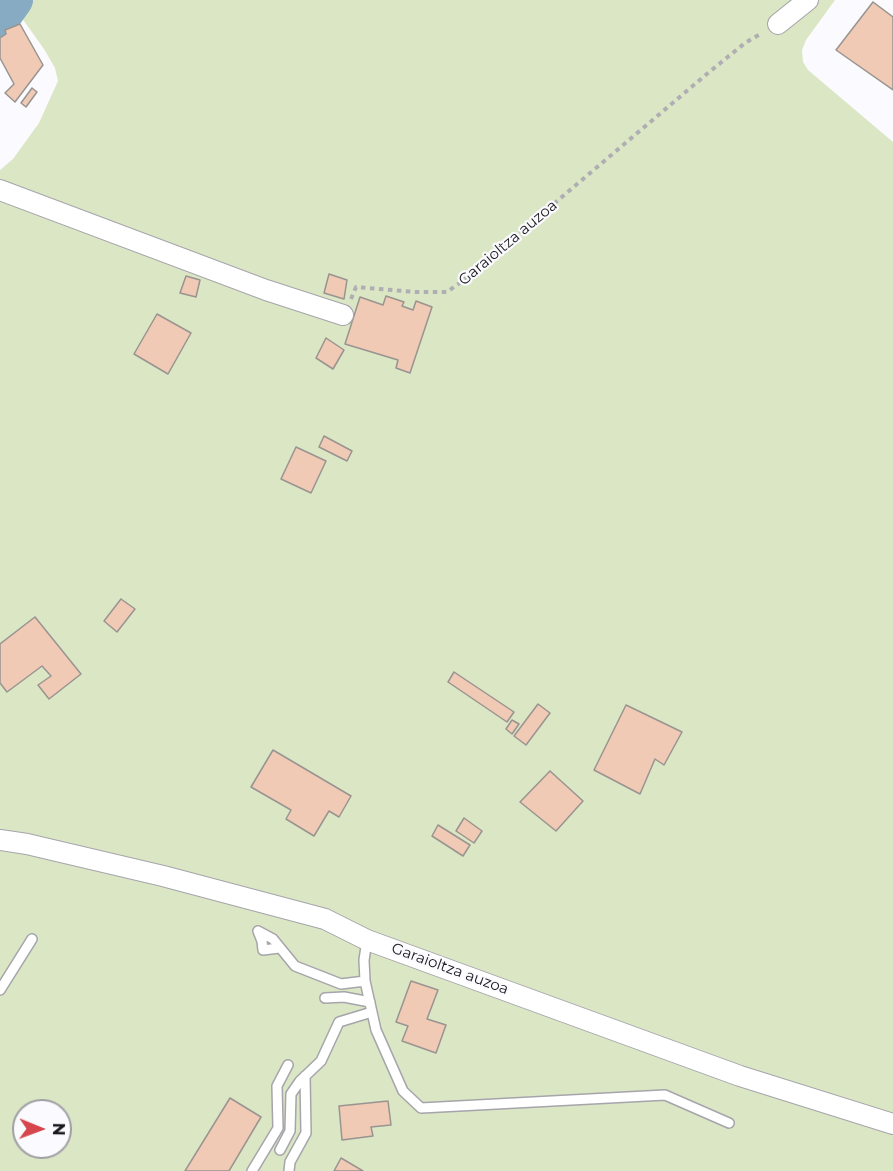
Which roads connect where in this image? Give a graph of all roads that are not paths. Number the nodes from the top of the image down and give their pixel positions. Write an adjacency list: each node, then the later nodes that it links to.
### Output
1 (808, 0): 2 (street)
2 (778, 24)
3 (0, 190): 4 (street)
4 (344, 315)
5 (0, 840): 7 (street, Garaioltza auzoa)
6 (32, 939): 10 (lane)
7 (367, 940): 9 (lane); 16 (street, Garaioltza auzoa)
8 (279, 948): 8 (lane); 9 (lane)
9 (365, 981): 12 (lane)
10 (0, 990)
11 (325, 998): 12 (lane)
12 (371, 1007): 14 (lane); 15 (lane)
13 (288, 1065): 18 (lane)
14 (306, 1076): 17 (lane); 19 (lane)
15 (729, 1124)
16 (893, 1124)
17 (280, 1150)
18 (252, 1171)
19 (289, 1171)

